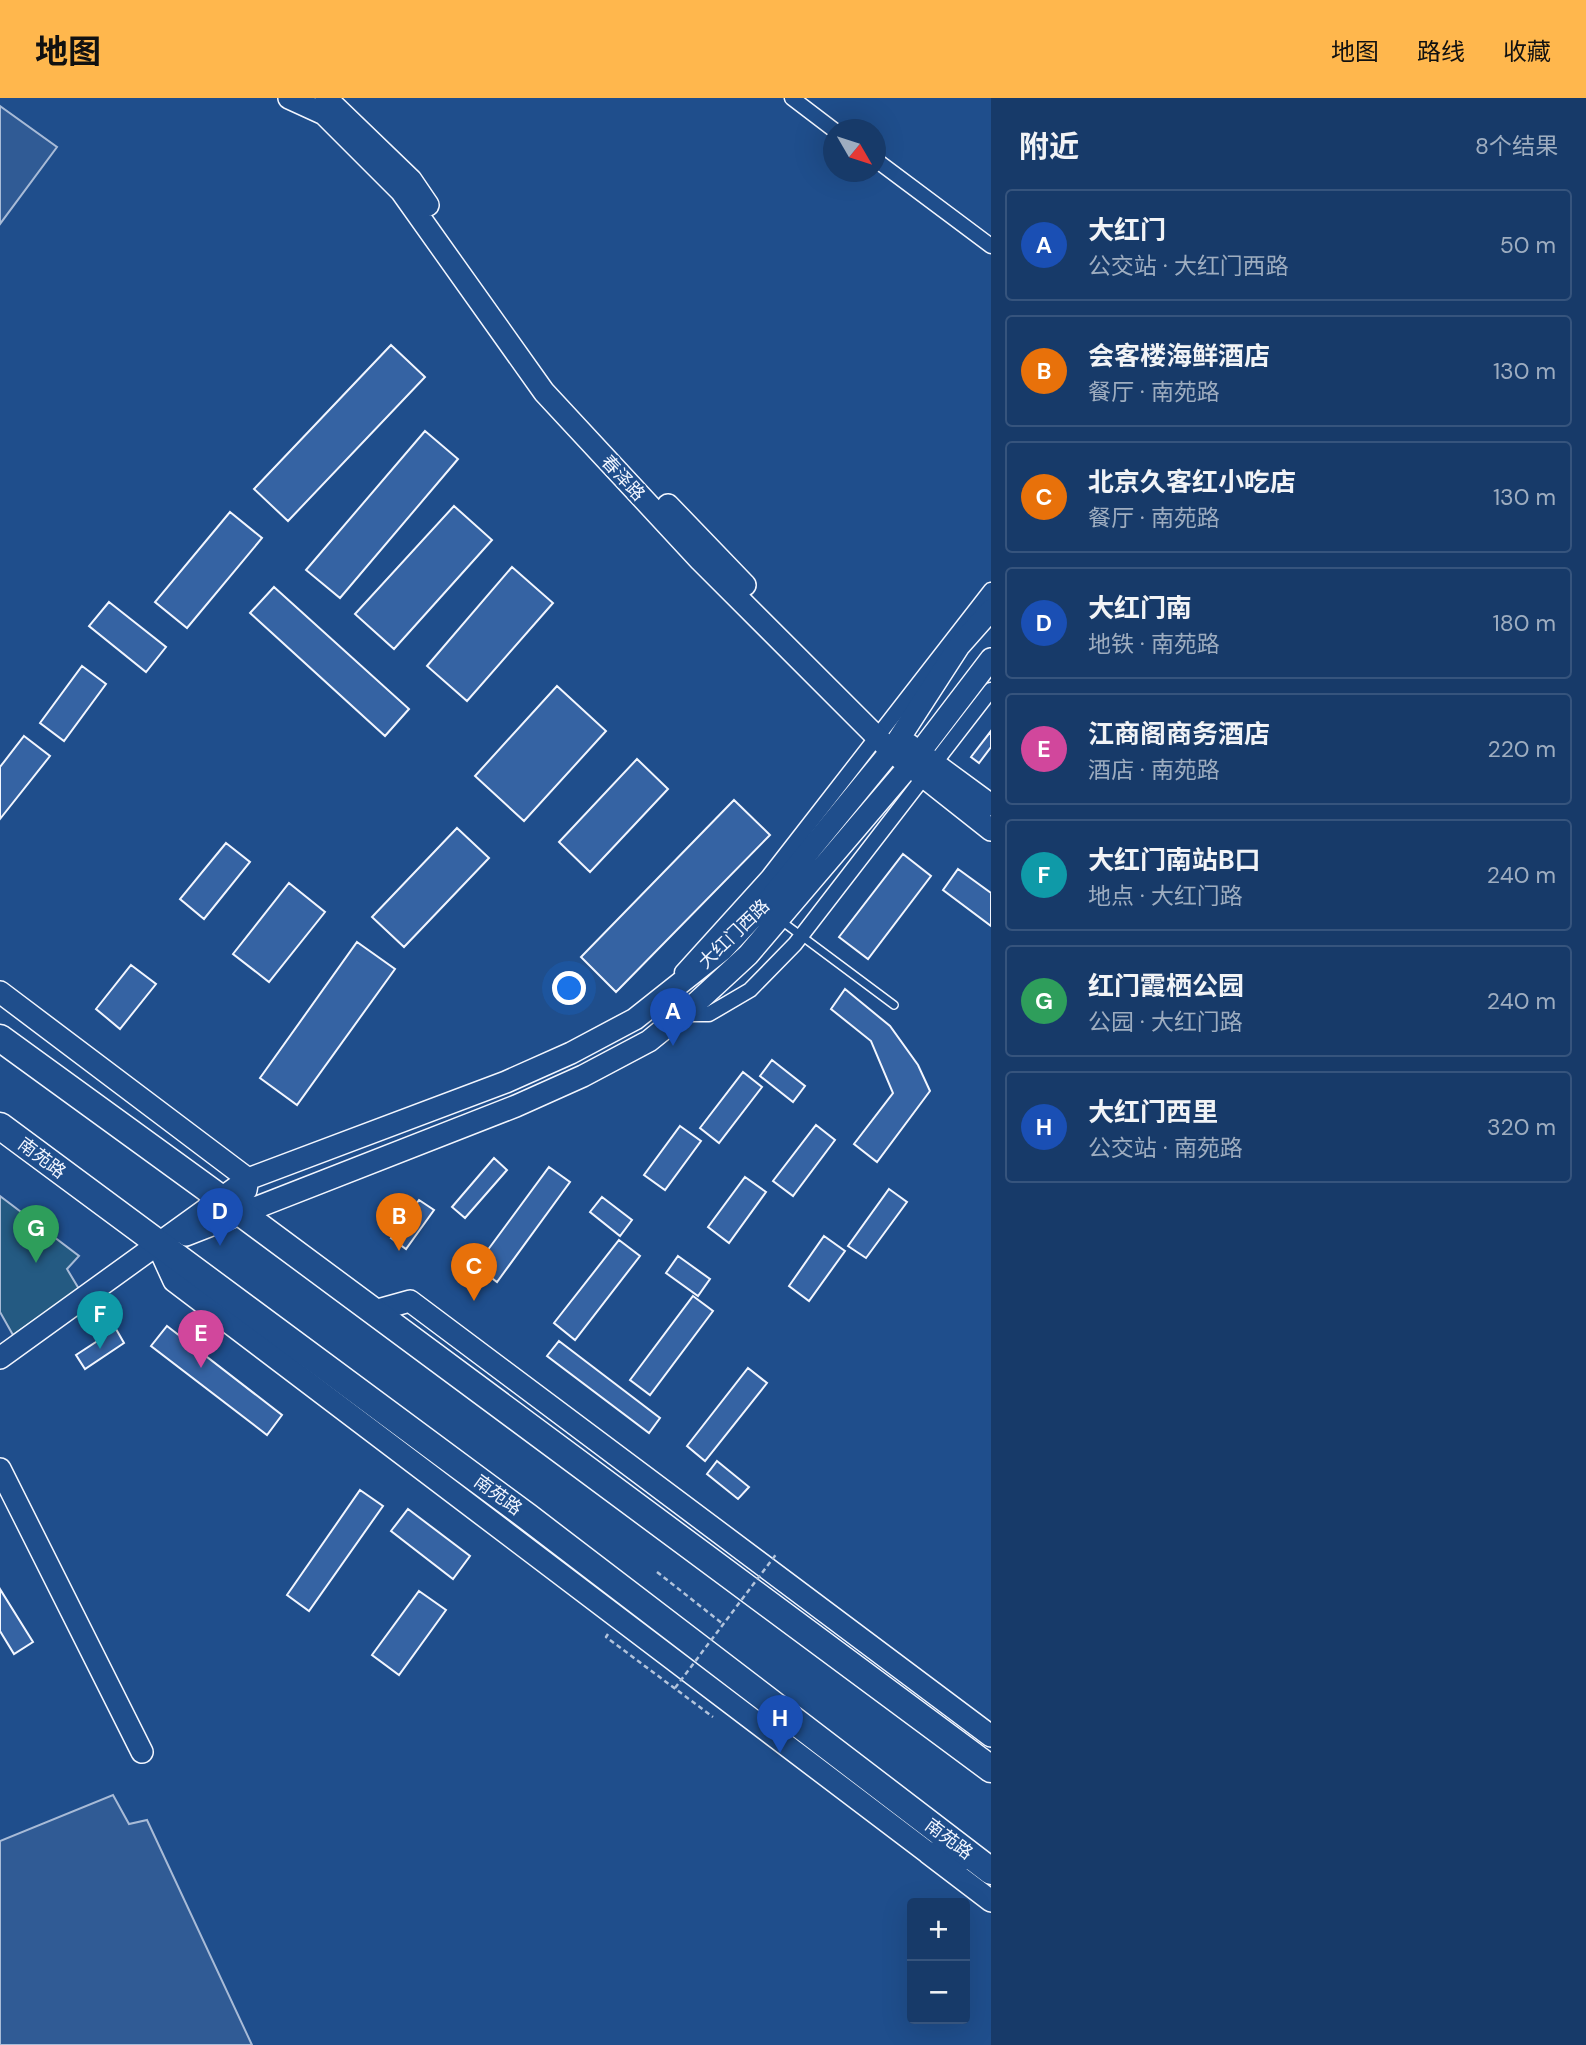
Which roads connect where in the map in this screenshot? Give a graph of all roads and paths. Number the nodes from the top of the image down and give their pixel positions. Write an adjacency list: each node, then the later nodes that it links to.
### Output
1 (289, 98): 10 (street, 春泽路)
2 (326, 98): 10 (street, 春泽路)
3 (792, 98): 4 (street)
4 (823, 122)
5 (886, 167): 6 (street)
6 (991, 246)
7 (987, 603): 10 (street, 大红门西路)
8 (991, 659): 11 (street, 大红门西路)
9 (991, 690): 11 (street)
10 (888, 738): 11 (street, 春泽路); 21 (street, 大红门西路)
11 (922, 764): 12 (street, 春泽路); 13 (street, 春泽路); 14 (street, 大红门西路); 15 (street)
12 (991, 805)
13 (991, 830)
14 (779, 919): 15 (lane); 18 (street, 大红门西路)
15 (802, 935): 17 (lane); 18 (street)
16 (0, 992): 21 (street)
17 (894, 1004)
18 (683, 1014): 22 (street, 大红门西路)
19 (0, 1038): 22 (highway)
20 (0, 1126): 23 (highway, 南苑路)
21 (248, 1179): 22 (street)
22 (232, 1206): 23 (street, 大红门西路); 24 (highway)
23 (158, 1246): 25 (street, 大红门西路); 27 (highway, 南苑路); 30 (street)
24 (374, 1311): 35 (street); 37 (highway)
25 (0, 1358)
26 (0, 1469): 36 (street)
27 (528, 1517): 30 (street); 39 (highway, 南苑路)
28 (777, 1553): 31 (path, bridge)
29 (657, 1572): 31 (path)
30 (581, 1588): 38 (street)
31 (723, 1624): 33 (path, bridge)
32 (606, 1637): 33 (path)
33 (675, 1688): 34 (path)
34 (713, 1717)
35 (991, 1736)
36 (142, 1752)
37 (991, 1769)
38 (927, 1852): 39 (street); 40 (street)
39 (984, 1866)
40 (991, 1901)

